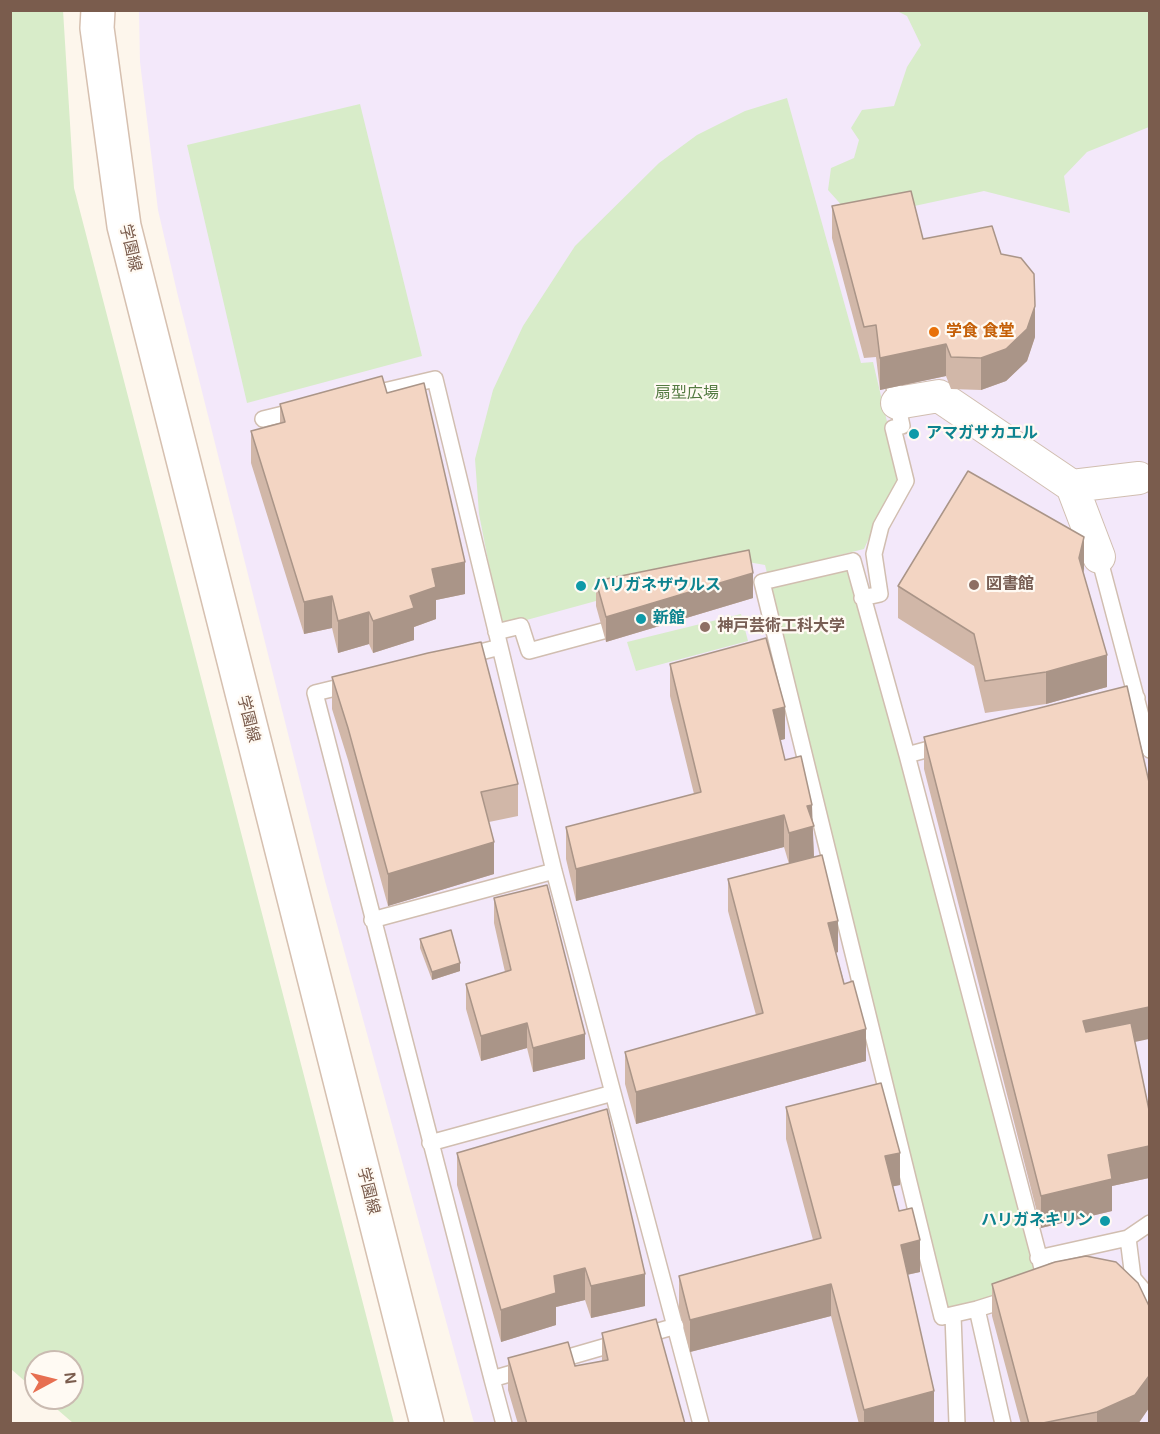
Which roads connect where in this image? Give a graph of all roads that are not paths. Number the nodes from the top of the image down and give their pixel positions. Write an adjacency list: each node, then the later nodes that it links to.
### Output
1 (98, 10): 32 (street, 学園線)
2 (896, 395): 7 (street); 9 (lane)
3 (355, 398): 11 (lane)
4 (309, 408): 5 (lane)
5 (263, 419)
6 (1144, 477): 7 (street)
7 (1072, 486): 8 (street)
8 (1099, 557): 15 (lane)
9 (862, 598): 19 (lane); 29 (lane)
10 (603, 631): 11 (lane)
11 (496, 632): 12 (lane)
12 (500, 648): 13 (lane); 20 (lane)
13 (454, 659)
14 (363, 682): 21 (lane)
15 (1137, 698): 16 (lane); 18 (lane)
16 (1091, 709)
17 (964, 740): 19 (lane)
18 (1149, 750)
19 (907, 755): 26 (lane)
20 (554, 871): 21 (lane); 22 (lane)
21 (372, 920): 23 (lane)
22 (613, 1093): 23 (lane); 30 (lane)
23 (430, 1143): 31 (lane)
24 (1149, 1222): 25 (lane)
25 (1128, 1238): 26 (lane); 27 (lane)
26 (1038, 1258): 28 (lane)
27 (1149, 1298)
28 (977, 1309): 29 (lane); 36 (lane)
29 (953, 1315): 35 (lane)
30 (676, 1326): 31 (lane); 34 (lane)
31 (492, 1379): 33 (lane)
32 (427, 1424)
33 (504, 1424)
34 (701, 1424)
35 (957, 1424)
36 (1003, 1424)

